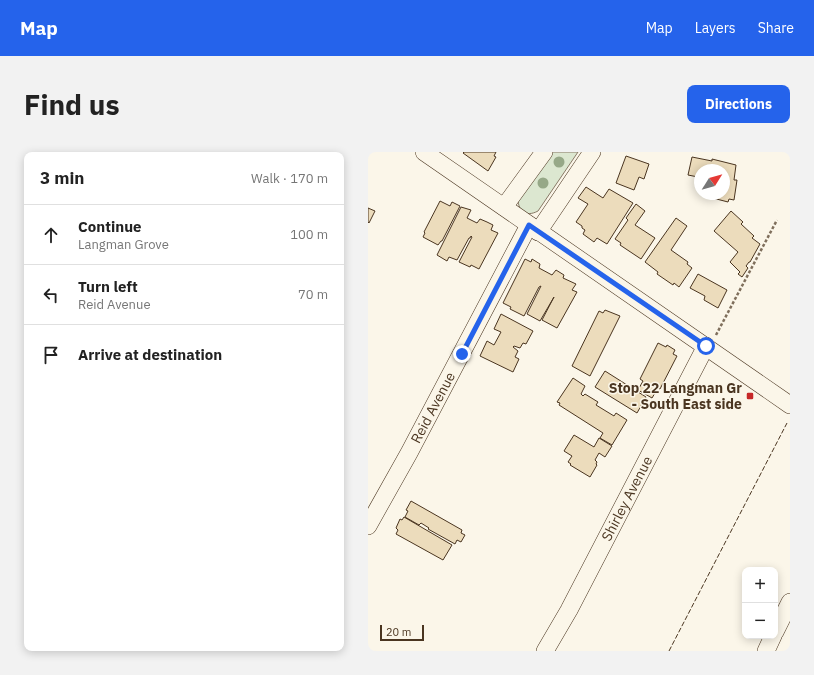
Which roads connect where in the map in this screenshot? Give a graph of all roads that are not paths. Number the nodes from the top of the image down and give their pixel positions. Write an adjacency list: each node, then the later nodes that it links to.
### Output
1 (424, 152): 4 (street)
2 (544, 152): 4 (street)
3 (592, 152): 5 (street, Reid Avenue)
4 (504, 207): 5 (street)
5 (534, 229): 6 (street); 8 (street, Reid Avenue)
6 (710, 341): 7 (street); 12 (street, Shirley Avenue)
7 (790, 405)
8 (368, 526)
9 (790, 602): 10 (street)
10 (778, 626)
11 (772, 639): 13 (street)
12 (545, 651)
13 (766, 651)

